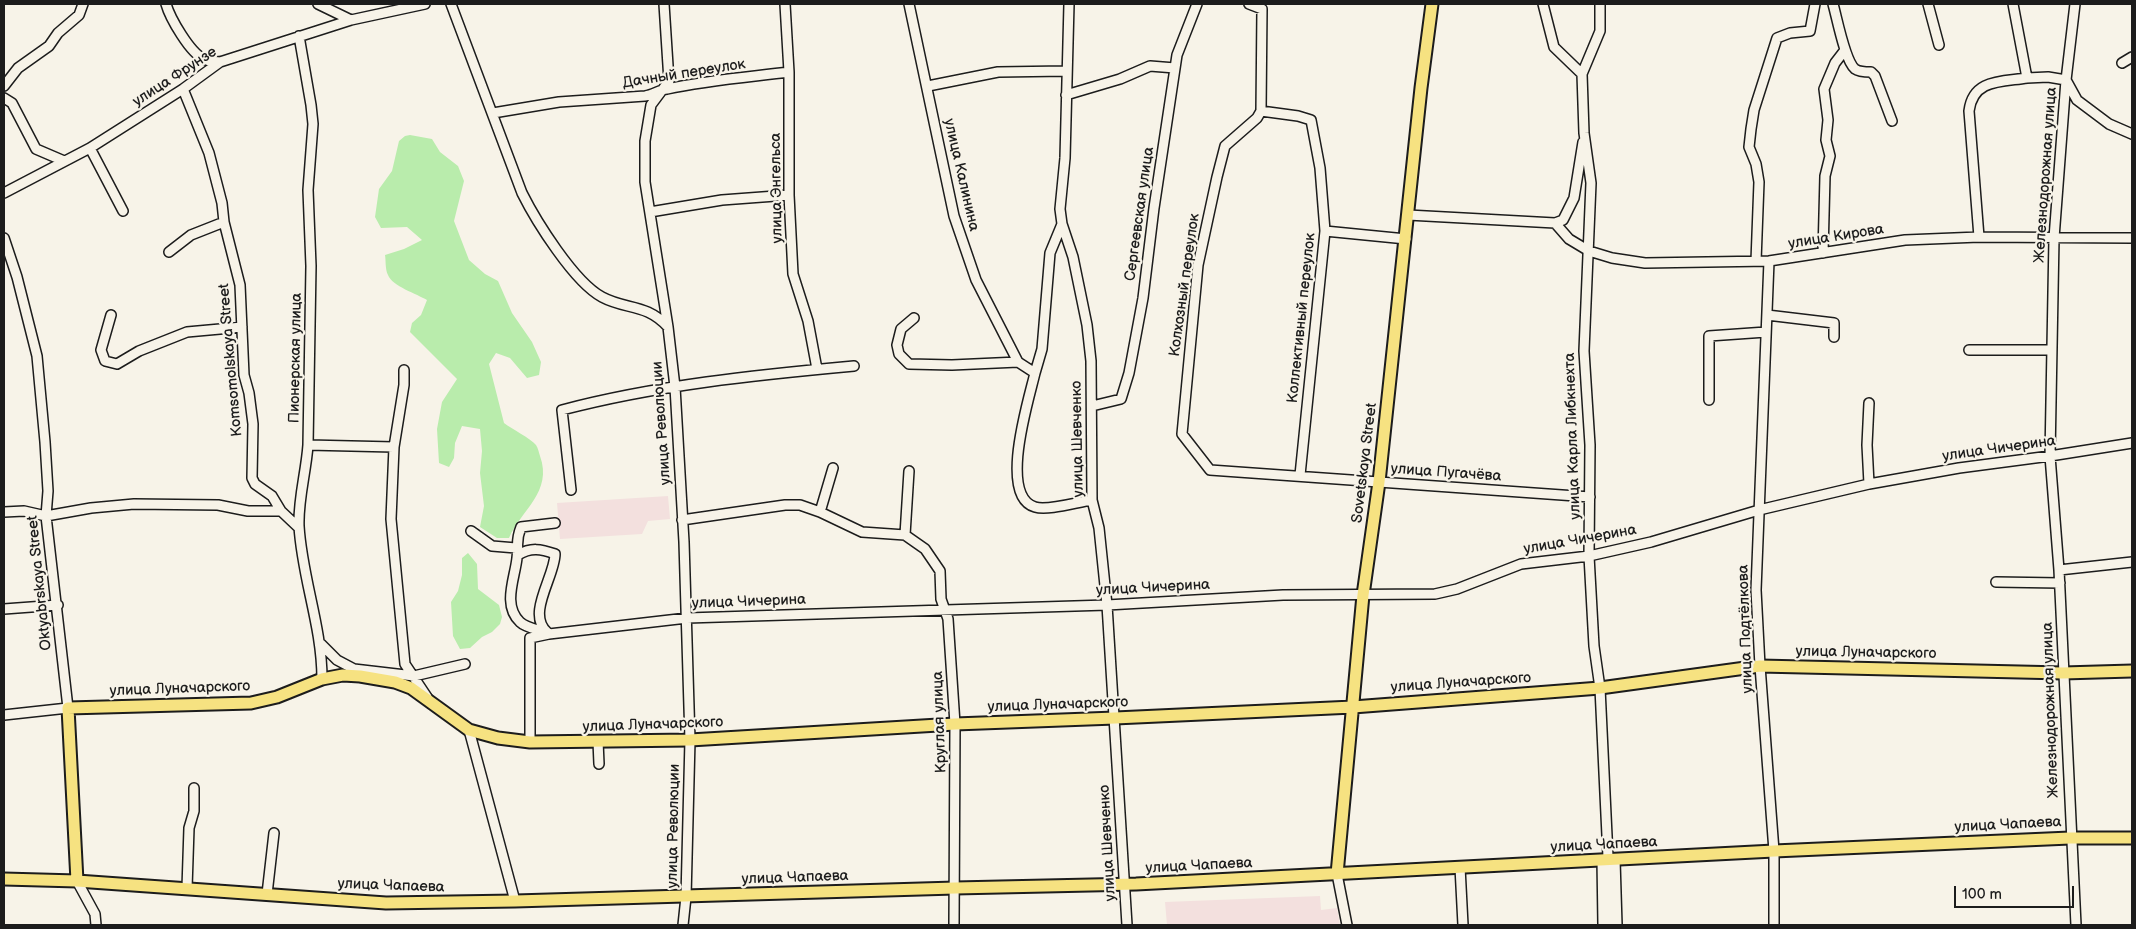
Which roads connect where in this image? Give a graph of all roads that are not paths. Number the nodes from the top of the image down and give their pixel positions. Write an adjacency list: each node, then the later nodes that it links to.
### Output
1 (83, 4): 33 (street)
2 (166, 4): 25 (street)
3 (318, 4): 20 (street)
4 (425, 4): 20 (street, улица Фрунзе)
5 (451, 4): 40 (street)
6 (664, 4): 36 (street)
7 (785, 4): 29 (street, улица Энгельса)
8 (909, 4): 34 (street, улица Калинина)
9 (1069, 4): 28 (street, улица Шевченко)
10 (1197, 4): 27 (street, Сергеевская улица)
11 (1249, 4): 39 (street)
12 (1432, 4): 50 (main road, Sovetskaya Street)
13 (1544, 4): 30 (street)
14 (1600, 4): 30 (street, улица Карла Либкнехта)
15 (1815, 4): 63 (street)
16 (1833, 4): 23 (street)
17 (1928, 4): 22 (street)
18 (2013, 4): 31 (street)
19 (2075, 4): 32 (street, Железнодорожная улица)
20 (351, 20): 21 (street, улица Фрунзе)
21 (299, 36): 25 (street, улица Фрунзе); 84 (street, Пионерская улица)
22 (1939, 45)
23 (1845, 50): 41 (street); 62 (street)
24 (2132, 56): 26 (street)
25 (220, 62): 35 (street, улица Фрунзе)
26 (2122, 63)
27 (1175, 68): 37 (street); 82 (street, Сергеевская улица)
28 (1066, 71): 34 (street); 37 (street, улица Шевченко)
29 (789, 72): 36 (street, Дачный переулок); 47 (street, улица Энгельса)
30 (1582, 74): 42 (street, улица Карла Либкнехта)
31 (2027, 78): 32 (street); 56 (street)
32 (2066, 80): 43 (street); 57 (street, Железнодорожная улица)
33 (4, 86)
34 (928, 86): 74 (street, улица Калинина)
35 (183, 88): 44 (street, улица Фрунзе); 51 (street, Komsomolskaya Street)
36 (664, 89): 40 (street, Дачный переулок); 49 (street, улица Революции)
37 (1066, 95): 53 (street, улица Шевченко)
38 (4, 98): 45 (street)
39 (1261, 111): 54 (street, Коллективный переулок); 88 (street, Колхозный переулок)
40 (493, 113): 69 (street)
41 (1892, 121)
42 (1584, 133): 52 (street); 60 (street, улица Карла Либкнехта)
43 (2132, 134)
44 (90, 148): 45 (street, улица Фрунзе); 48 (street)
45 (64, 161): 46 (street, улица Фрунзе)
46 (4, 193)
47 (789, 194): 49 (street); 76 (street, улица Энгельса)
48 (123, 211)
49 (650, 212): 69 (street, улица Революции)
50 (1408, 215): 52 (street); 59 (main road, Sovetskaya Street)
51 (224, 222): 61 (street); 68 (street, Komsomolskaya Street)
52 (1555, 223): 60 (street, улица Кирова)
53 (1062, 224): 78 (street, улица Шевченко); 82 (street, улица Шевченко)
54 (1325, 232): 59 (street); 90 (street, Коллективный переулок)
55 (4, 238): 100 (street, Oktyabrskaya Street)
56 (1979, 238): 57 (street, улица Кирова); 62 (street, улица Кирова)
57 (2054, 238): 58 (street, улица Кирова); 73 (street, Железнодорожная улица)
58 (2132, 238)
59 (1406, 239): 91 (main road, Sovetskaya Street)
60 (1589, 251): 63 (street, улица Кирова); 94 (street, улица Карла Либкнехта)
61 (169, 252)
62 (1823, 253): 64 (street, улица Кирова)
63 (1756, 261): 64 (street, улица Кирова)
64 (1769, 261): 66 (street, улица Подтёлкова)
65 (111, 315): 68 (street)
66 (1767, 315): 70 (street, улица Подтёлкова); 71 (street)
67 (914, 318): 74 (street)
68 (242, 327): 97 (street, Komsomolskaya Street)
69 (668, 327): 79 (street, улица Революции)
70 (1766, 332): 80 (street); 96 (street, улица Подтёлкова)
71 (1834, 336)
72 (1969, 350): 73 (street)
73 (2052, 350): 86 (street, Железнодорожная улица)
74 (1018, 362): 78 (street, улица Калинина)
75 (854, 366): 76 (street)
76 (817, 369): 79 (street)
77 (404, 370): 85 (street)
78 (1035, 373): 95 (street)
79 (675, 387): 93 (street); 101 (street, улица Революции)
80 (1708, 400)
81 (1869, 403): 92 (street)
82 (1092, 406): 95 (street, улица Шевченко)
83 (2132, 443): 86 (street, улица Чичерина)
84 (308, 446): 85 (street); 103 (street, Пионерская улица)
85 (394, 447): 124 (street)
86 (2050, 456): 92 (street, улица Чичерина); 109 (street, Железнодорожная улица)
87 (833, 468): 99 (street)
88 (1210, 470): 90 (street, улица Пугачёва)
89 (909, 471): 105 (street)
90 (1300, 475): 91 (street, улица Пугачёва)
91 (1379, 482): 94 (street, улица Пугачёва); 112 (main road, Sovetskaya Street)
92 (1869, 484): 96 (street, улица Чичерина)
93 (571, 490)
94 (1590, 497): 107 (street, улица Карла Либкнехта)
95 (1092, 500): 114 (street, улица Шевченко)
96 (1759, 510): 107 (street, улица Чичерина); 121 (street, улица Подтёлкова)
97 (281, 511): 100 (street); 103 (street, Komsomolskaya Street)
98 (4, 512): 100 (street)
99 (820, 512): 101 (street); 105 (street)
100 (46, 516): 113 (street, Oktyabrskaya Street)
101 (682, 520): 117 (street, улица Революции)
102 (555, 524): 106 (street)
103 (300, 528): 119 (street, Пионерская улица)
104 (471, 531): 106 (street)
105 (905, 535): 116 (street, Круглая улица)
106 (517, 551): 118 (street); 118 (street)
107 (1589, 556): 112 (street, улица Чичерина); 126 (street, улица Карла Либкнехта)
108 (2132, 562): 109 (street)
109 (2059, 570): 111 (street, Железнодорожная улица)
110 (1996, 582): 111 (street)
111 (2060, 582): 123 (street, Железнодорожная улица)
112 (1363, 595): 114 (street, улица Чичерина); 128 (main road, Sovetskaya Street)
113 (58, 605): 115 (street); 129 (street, Oktyabrskaya Street)
114 (1106, 605): 116 (street, улица Чичерина); 131 (street, улица Шевченко)
115 (4, 609)
116 (946, 609): 117 (street, улица Чичерина); 132 (street, Круглая улица)
117 (687, 618): 118 (street, улица Чичерина); 134 (street, улица Революции)
118 (549, 634): 136 (street, улица Чичерина)
119 (321, 644): 124 (street); 125 (street, Пионерская улица)
120 (465, 664): 124 (street)
121 (1760, 666): 123 (main road, улица Луначарского); 126 (main road, улица Луначарского); 142 (street, улица Подтёлкова)
122 (2132, 671): 123 (main road, улица Луначарского)
123 (2063, 673): 140 (street, Железнодорожная улица)
124 (414, 676): 127 (street)
125 (322, 679): 127 (main road, улица Луначарского); 129 (main road, улица Луначарского)
126 (1600, 688): 128 (main road, улица Луначарского); 143 (street, улица Карла Либкнехта)
127 (427, 697): 133 (main road, улица Луначарского)
128 (1353, 707): 131 (main road, улица Луначарского); 145 (main road, Sovetskaya Street)
129 (68, 708): 130 (street, улица Луначарского); 147 (main road, Oktyabrskaya Street)
130 (4, 715)
131 (1114, 718): 132 (main road, улица Луначарского); 148 (street, улица Шевченко)
132 (956, 724): 134 (main road, улица Луначарского); 150 (street, Круглая улица)
133 (469, 730): 136 (main road, улица Луначарского); 153 (street)
134 (690, 740): 135 (main road, улица Луначарского); 152 (street, улица Революции)
135 (598, 741): 136 (main road, улица Луначарского); 137 (street)
136 (530, 742)
137 (599, 764)
138 (194, 788): 149 (street)
139 (274, 833): 151 (street)
140 (2070, 838): 141 (main road, улица Чапаева); 142 (main road, улица Чапаева); 164 (street, Железнодорожная улица)
141 (2132, 838)
142 (1774, 851): 143 (main road, улица Чапаева); 163 (street, улица Подтёлкова)
143 (1608, 859): 144 (main road, улица Чапаева); 160 (street, улица Карла Либкнехта); 161 (street, улица Карла Либкнехта); 162 (street, улица Карла Либкнехта)
144 (1460, 866): 145 (main road, улица Чапаева); 159 (street)
145 (1337, 874): 148 (main road, улица Чапаева); 158 (street, Sovetskaya Street)
146 (4, 879): 147 (main road, улица Чапаева)
147 (76, 881): 149 (main road, улица Чапаева); 154 (street, Oktyabrskaya Street)
148 (1125, 884): 150 (main road, улица Чапаева); 157 (street, улица Шевченко)
149 (187, 888): 151 (main road, улица Чапаева)
150 (955, 888): 152 (main road, улица Чапаева); 156 (street, Круглая улица)
151 (267, 894): 153 (main road, улица Чапаева)
152 (686, 897): 153 (main road, улица Чапаева); 155 (street, улица Революции)
153 (515, 901)
154 (96, 925)
155 (683, 925)
156 (954, 925)
157 (1127, 925)
158 (1346, 925)
159 (1463, 925)
160 (1603, 925)
161 (1610, 925)
162 (1617, 925)
163 (1774, 925)
164 (2076, 925)

